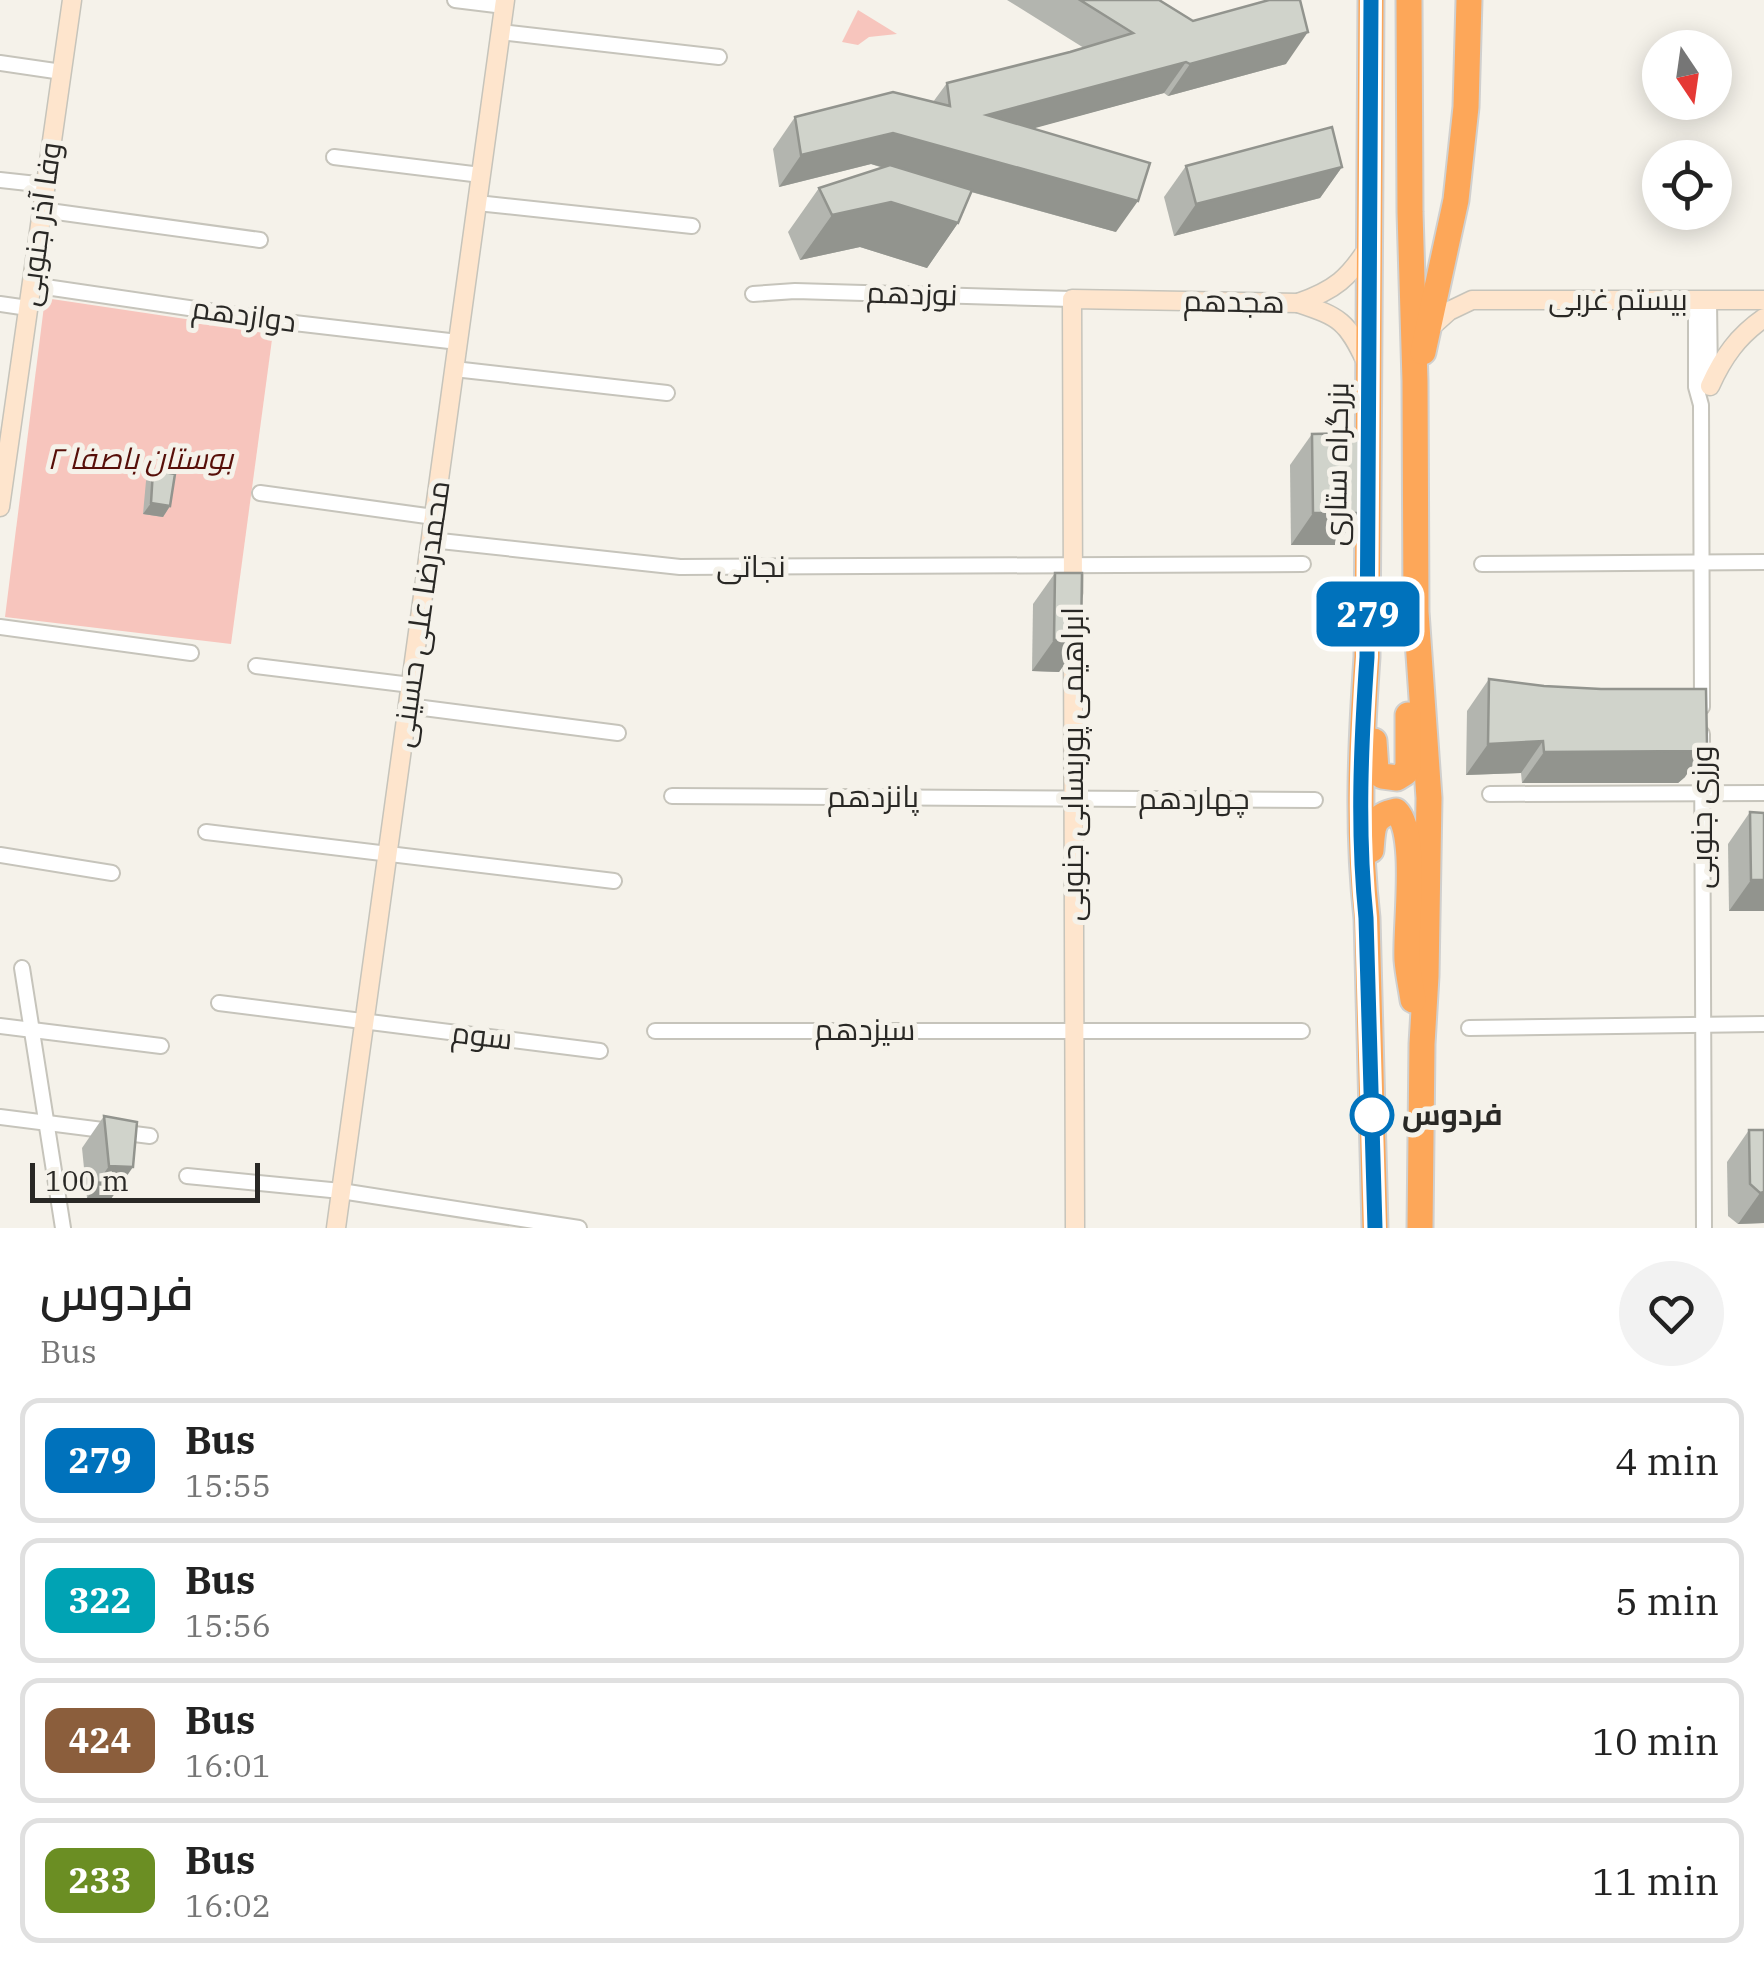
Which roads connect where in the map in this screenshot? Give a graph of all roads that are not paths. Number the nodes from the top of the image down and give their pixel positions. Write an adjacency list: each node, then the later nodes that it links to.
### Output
1 (72, 0): 10 (street, وفا آذر جنوبی)
2 (455, 0): 6 (street)
3 (1371, 0): 19 (highway, بزرگراه ستاری)
4 (1409, 0): 35 (highway)
5 (1469, 0): 20 (highway)
6 (504, 3): 7 (street, محمدرضا علی حسینی)
7 (500, 32): 8 (street); 12 (street, محمدرضا علی حسینی)
8 (718, 56)
9 (0, 63): 10 (street)
10 (62, 72): 14 (street, وفا آذر جنوبی)
11 (334, 157): 12 (street)
12 (480, 175): 15 (street, محمدرضا علی حسینی)
13 (0, 180): 14 (street)
14 (46, 185): 16 (street, وفا آذر جنوبی)
15 (477, 203): 17 (street); 32 (street, محمدرضا علی حسینی)
16 (42, 210): 18 (street); 21 (street, وفا آذر جنوبی)
17 (692, 226)
18 (260, 240)
19 (1371, 242): 27 (street, هجدهم); 34 (highway, بزرگراه ستاری)
20 (1440, 280): 24 (street); 31 (highway)
21 (32, 285): 29 (street, وفا آذر جنوبی); 32 (street, دوازدهم)
22 (753, 294): 23 (street, نوزدهم)
23 (1072, 299): 27 (street, هجدهم); 48 (street, ابراهیمی پوربسابی جنوبی)
24 (1472, 300): 25 (street, بیستم غربی); 31 (street)
25 (1703, 300): 26 (street, بیستم غربی); 36 (street, ورزی جنوبی); 38 (street, ورزی جنوبی)
26 (1764, 300)
27 (1298, 303): 34 (street)
28 (0, 304): 29 (street)
29 (28, 308): 39 (street, وفا آذر جنوبی)
30 (1764, 318): 36 (street)
31 (1430, 328): 35 (highway)
32 (458, 342): 33 (street, محمدرضا علی حسینی)
33 (454, 369): 37 (street); 42 (street, محمدرضا علی حسینی)
34 (1370, 370): 52 (highway, بزرگراه ستاری)
35 (1415, 381): 49 (highway)
36 (1710, 386): 38 (street, ورزی جنوبی)
37 (667, 393)
38 (1701, 405): 44 (street, ورزی جنوبی)
39 (6, 421): 41 (street, وفا آذر جنوبی)
40 (260, 493): 42 (street)
41 (0, 508)
42 (434, 518): 43 (street, محمدرضا علی حسینی)
43 (430, 540): 48 (street, نجاتی); 54 (street, محمدرضا علی حسینی)
44 (1701, 562): 45 (street); 47 (street); 59 (street, ورزی جنوبی)
45 (1764, 562)
46 (1303, 564): 48 (street, نجاتی)
47 (1482, 564)
48 (1073, 566): 61 (street, ابراهیمی پوربسابی جنوبی)
49 (1416, 612): 52 (highway); 80 (highway)
50 (0, 628): 51 (street)
51 (191, 653)
52 (1367, 657): 68 (highway, بزرگراه ستاری)
53 (256, 666): 54 (street)
54 (411, 685): 55 (street, محمدرضا علی حسینی)
55 (408, 706): 56 (street); 64 (street, محمدرضا علی حسینی)
56 (618, 733)
57 (1764, 793): 59 (street)
58 (1490, 794): 59 (street)
59 (1702, 794): 73 (street, ورزی جنوبی)
60 (672, 796): 61 (street, پانزدهم)
61 (1074, 798): 62 (street, چهاردهم); 77 (street, ابراهیمی پوربسابی جنوبی)
62 (1314, 800)
63 (206, 832): 64 (street)
64 (388, 854): 67 (street); 71 (street, محمدرضا علی حسینی)
65 (0, 855): 66 (street)
66 (112, 873)
67 (614, 881)
68 (1366, 918): 80 (highway); 92 (highway, بزرگراه ستاری)
69 (22, 968): 78 (street)
70 (219, 1003): 71 (street, سوم)
71 (365, 1022): 82 (street, سوم); 87 (street, محمدرضا علی حسینی)
72 (1764, 1024): 73 (street)
73 (1703, 1025): 75 (street); 94 (street, ورزی جنوبی)
74 (0, 1026): 78 (street)
75 (1470, 1028)
76 (655, 1030): 77 (street, سیزدهم)
77 (1074, 1030): 79 (street); 91 (street, ابراهیمی پوربسابی جنوبی)
78 (32, 1031): 81 (street); 84 (street)
79 (1302, 1031)
80 (1422, 1044): 93 (highway)
81 (161, 1046)
82 (600, 1051)
83 (0, 1117): 84 (street)
84 (46, 1123): 85 (street); 88 (street)
85 (150, 1136)
86 (187, 1176): 87 (street)
87 (342, 1191): 89 (street, محمدرضا علی حسینی); 90 (street)
88 (63, 1228)
89 (336, 1228)
90 (578, 1228)
91 (1075, 1228)
92 (1374, 1228)
93 (1420, 1228)
94 (1704, 1228)

